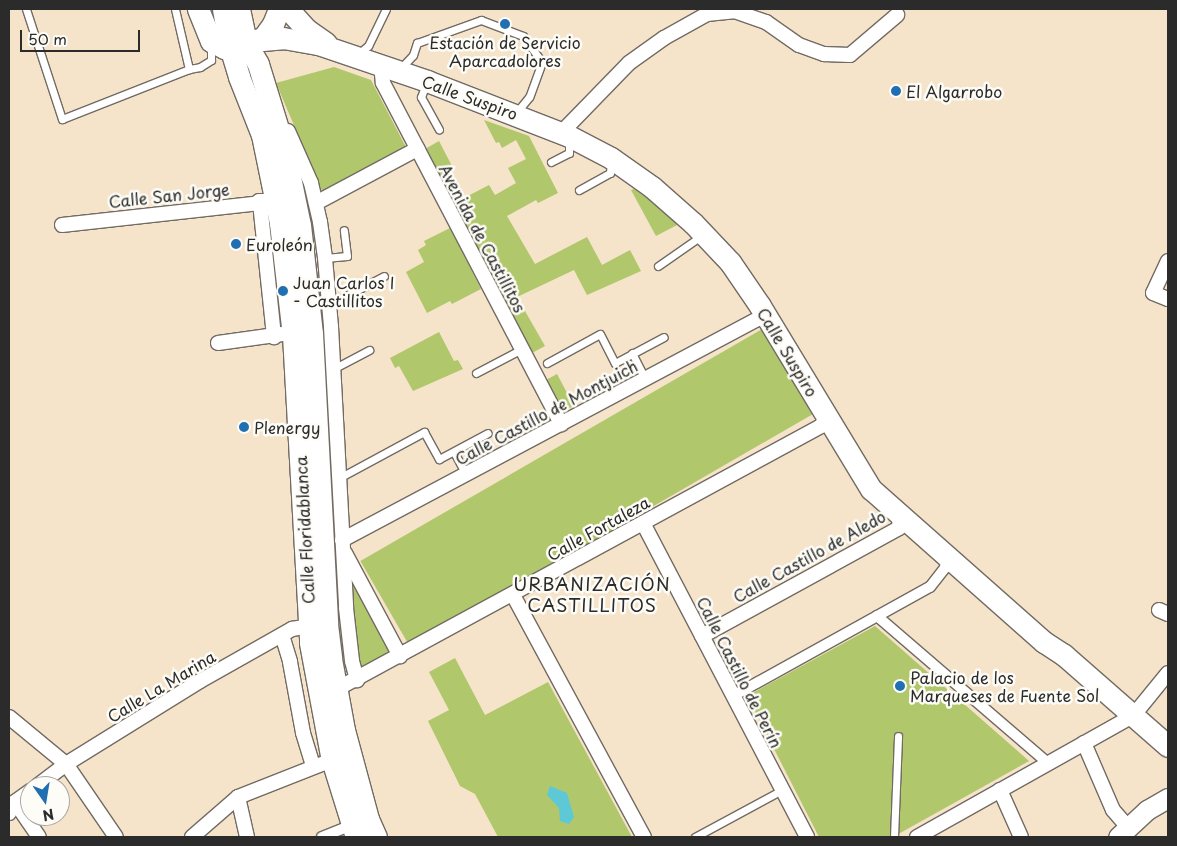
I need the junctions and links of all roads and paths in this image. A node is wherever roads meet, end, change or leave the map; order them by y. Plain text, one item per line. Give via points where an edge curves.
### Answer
1 (26, 9) edge
2 (175, 9) edge
3 (198, 9) edge
4 (205, 9) edge
5 (223, 9) edge
6 (239, 9) edge
7 (278, 9) edge
8 (288, 9) edge
9 (384, 9) edge
10 (897, 15) dead end
11 (229, 41) junction
12 (350, 54) junction
13 (390, 68) junction
14 (189, 69) junction
15 (427, 81) junction
16 (267, 93) junction
17 (516, 114) junction
18 (439, 129) dead end
19 (565, 134) junction
20 (417, 149) junction
21 (611, 158) junction
22 (551, 162) dead end
23 (579, 190) dead end
24 (268, 202) junction
25 (316, 202) junction
26 (62, 225) dead end
27 (344, 230) dead end
28 (704, 233) junction
29 (325, 258) junction
30 (1168, 261) edge
31 (658, 266) dead end
32 (384, 276) dead end
33 (1168, 299) edge
34 (329, 305) junction
35 (763, 311) junction
36 (283, 336) junction
37 (664, 336) dead end
38 (218, 343) dead end
39 (522, 349) junction
40 (369, 350) dead end
41 (632, 354) junction
42 (547, 363) dead end
43 (333, 369) junction
44 (476, 373) dead end
45 (645, 379) junction
46 (827, 418) junction
47 (561, 424) junction
48 (488, 434) dead end
49 (454, 452) junction
50 (466, 475) junction
51 (339, 478) junction
52 (900, 516) junction
53 (643, 523) junction
54 (342, 544) junction
55 (947, 556) junction
56 (513, 595) junction
57 (877, 616) junction
58 (309, 626) junction
59 (282, 635) junction
60 (702, 636) junction
61 (400, 656) junction
62 (1168, 673) edge
63 (357, 680) junction
64 (335, 690) junction
65 (733, 696) junction
66 (1133, 716) junction
67 (9, 717) edge
68 (898, 736) dead end
69 (1162, 741) edge
70 (1084, 742) junction
71 (1168, 755) edge
72 (323, 763) junction
73 (1048, 763) junction
74 (66, 764) junction
75 (50, 776) edge
76 (782, 790) junction
77 (1000, 790) junction
78 (238, 797) junction
79 (1168, 798) edge
80 (12, 807) edge
81 (353, 831) edge
82 (1123, 832) edge
83 (39, 837) edge
84 (116, 837) edge
85 (192, 837) edge
86 (247, 837) edge
87 (322, 837) edge
88 (376, 837) edge
89 (644, 837) edge
90 (695, 837) edge
91 (807, 837) edge
92 (894, 837) edge
93 (917, 837) edge
94 (1021, 837) edge

1 - 14 lane via 62,119
2 - 14 lane
3 - 11 main road
4 - 11 main road
5 - 11 main road
6 - 11 main road
7 - 11 main road via 263,38
8 - 12 main road via 316,37
9 - 12 lane via 368,46
10 - 19 street via 850,55 824,54 766,22 734,12 707,14 664,38 629,63
11 - 12 main road via 283,38
11 - 14 lane via 211,60
11 - 16 main road, Calle Floridablanca via 258,64
11 - 24 main road, Calle Floridablanca via 262,135
12 - 13 main road, Calle Suspiro
13 - 15 main road, Calle Suspiro
13 - 17 lane via 412,55 417,43 481,20 490,23 523,36 542,62 529,97
13 - 20 street, Avenida de Castillitos via 383,84
15 - 17 main road, Calle Suspiro
15 - 18 lane via 421,97
16 - 25 street, Calle Floridablanca via 311,183
16 - 64 main road, Calle Floridablanca via 292,185 308,292 327,624
17 - 19 main road, Calle Suspiro
19 - 21 main road, Calle Suspiro
19 - 22 lane via 569,153
20 - 25 street
20 - 39 street, Avenida de Castillitos
21 - 23 lane via 610,173
21 - 28 main road, Calle Suspiro via 661,194
24 - 26 street, Calle San Jorge
24 - 36 main road, Calle Floridablanca via 286,260
25 - 29 street, Calle Floridablanca
27 - 29 lane via 347,256
28 - 31 lane
28 - 35 main road, Calle Suspiro via 730,262
29 - 34 street, Calle Floridablanca
30 - 33 street via 1153,293
32 - 34 lane
34 - 43 street, Calle Floridablanca
35 - 45 street, Calle Castillo de Montjuich via 758,319
35 - 46 main road, Calle Suspiro
36 - 38 street
36 - 58 main road, Calle Floridablanca
37 - 41 lane
39 - 44 lane
39 - 47 street, Avenida de Castillitos
40 - 43 lane
41 - 42 lane via 615,363 600,334
41 - 45 lane
43 - 51 street, Calle Floridablanca
45 - 47 street, Calle Castillo de Montjuich
46 - 52 main road, Calle Suspiro via 871,489
46 - 53 street, Calle Fortaleza via 822,426
47 - 50 street, Calle Castillo de Montjuich
48 - 49 lane
49 - 50 lane
49 - 51 lane via 439,459 424,432
50 - 54 street, Calle Castillo de Montjuich
51 - 54 street, Calle Floridablanca
52 - 55 main road, Calle Suspiro
52 - 60 street, Calle Castillo de Aledo via 899,528
53 - 56 street, Calle Fortaleza
53 - 60 street, Calle Castillo de Perín
54 - 61 street
54 - 63 street, Calle Floridablanca via 348,636
55 - 57 street via 945,568 930,587
55 - 66 main road, Calle Suspiro
56 - 61 street, Calle Fortaleza
56 - 89 street
57 - 65 street
57 - 73 street
58 - 59 street, Calle La Marina via 292,629
58 - 72 main road, Calle Floridablanca
59 - 72 street via 303,733
59 - 74 street, Calle La Marina via 200,681
60 - 65 street, Calle Castillo de Perín
61 - 63 street, Calle Fortaleza
62 - 66 street
63 - 64 street, Calle Fortaleza
64 - 88 main road, Calle Floridablanca
65 - 76 street, Calle Castillo de Perín
66 - 69 main road, Calle Suspiro
66 - 70 street
67 - 74 street
68 - 92 lane
69 - 71 main road
70 - 73 street
70 - 82 street
72 - 78 street
72 - 81 main road, Calle Floridablanca
73 - 77 street
74 - 75 street, Calle La Marina
74 - 84 street
76 - 90 lane
76 - 91 street, Calle Castillo de Perín
77 - 93 street
77 - 94 street
78 - 85 street
78 - 86 street
79 - 82 main road via 1147,810
80 - 83 street
81 - 87 street

